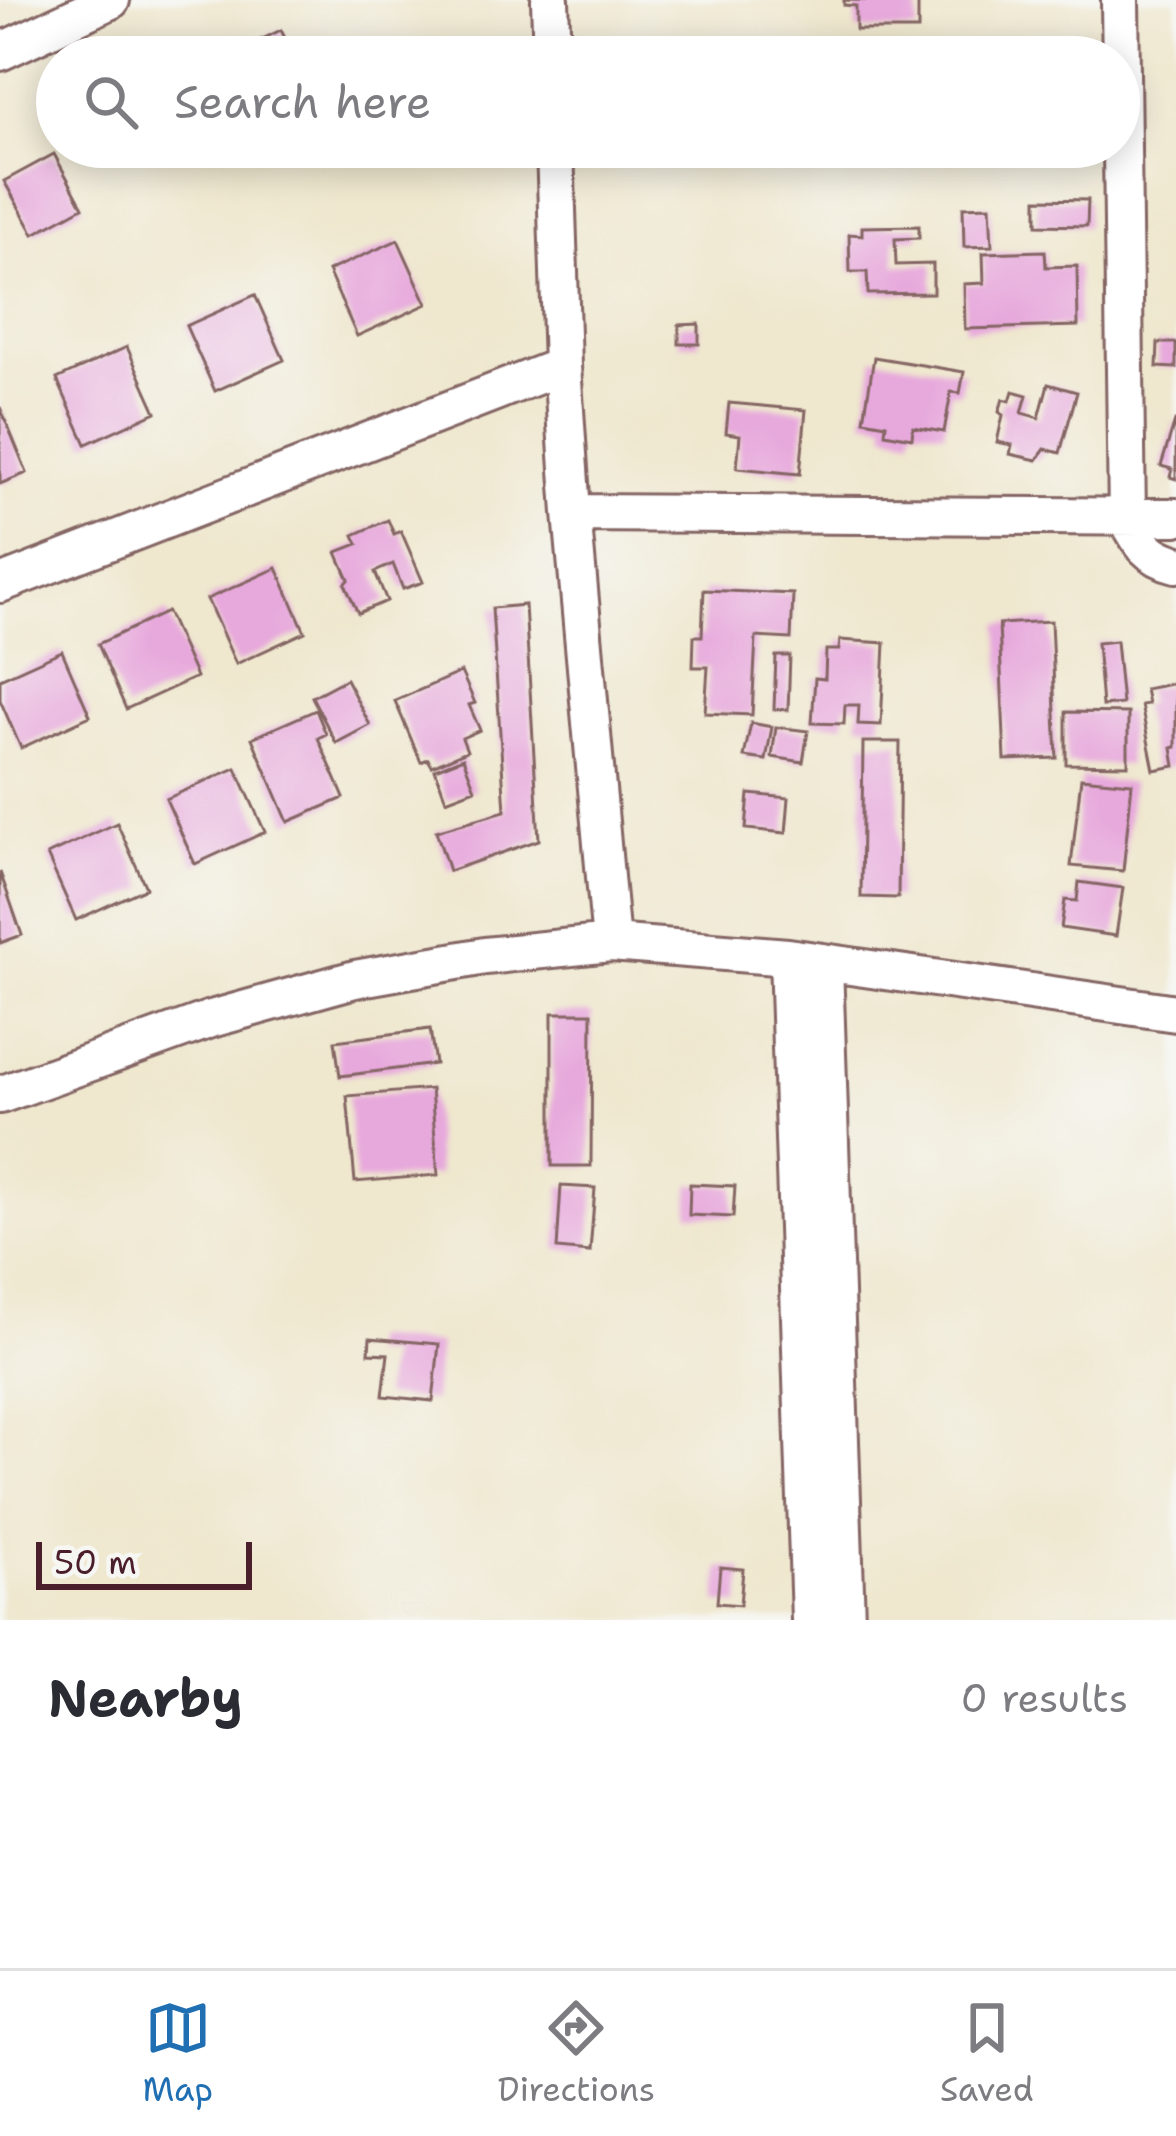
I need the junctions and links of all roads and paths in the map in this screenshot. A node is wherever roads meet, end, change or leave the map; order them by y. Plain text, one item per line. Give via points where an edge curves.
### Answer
1 (111, 0) edge
2 (550, 0) edge
3 (1120, 0) edge
4 (551, 36) edge
5 (1120, 36) edge
6 (0, 52) edge
7 (556, 168) edge
8 (1122, 168) edge
9 (562, 366) junction
10 (572, 513) junction
11 (1176, 517) edge
12 (1127, 518) junction
13 (1176, 564) edge
14 (0, 584) edge
15 (611, 943) junction
16 (806, 960) junction
17 (1176, 1013) edge
18 (0, 1095) edge
19 (810, 1620) edge
20 (846, 1620) edge

1 - 6 street
2 - 4 street
3 - 5 street
7 - 9 street
8 - 12 street
9 - 10 street
9 - 14 street
10 - 12 street
10 - 15 street
11 - 12 street
12 - 13 street via 1143,548
15 - 16 street
15 - 18 street via 355,979 211,1019
16 - 17 street
16 - 19 street
16 - 20 street

